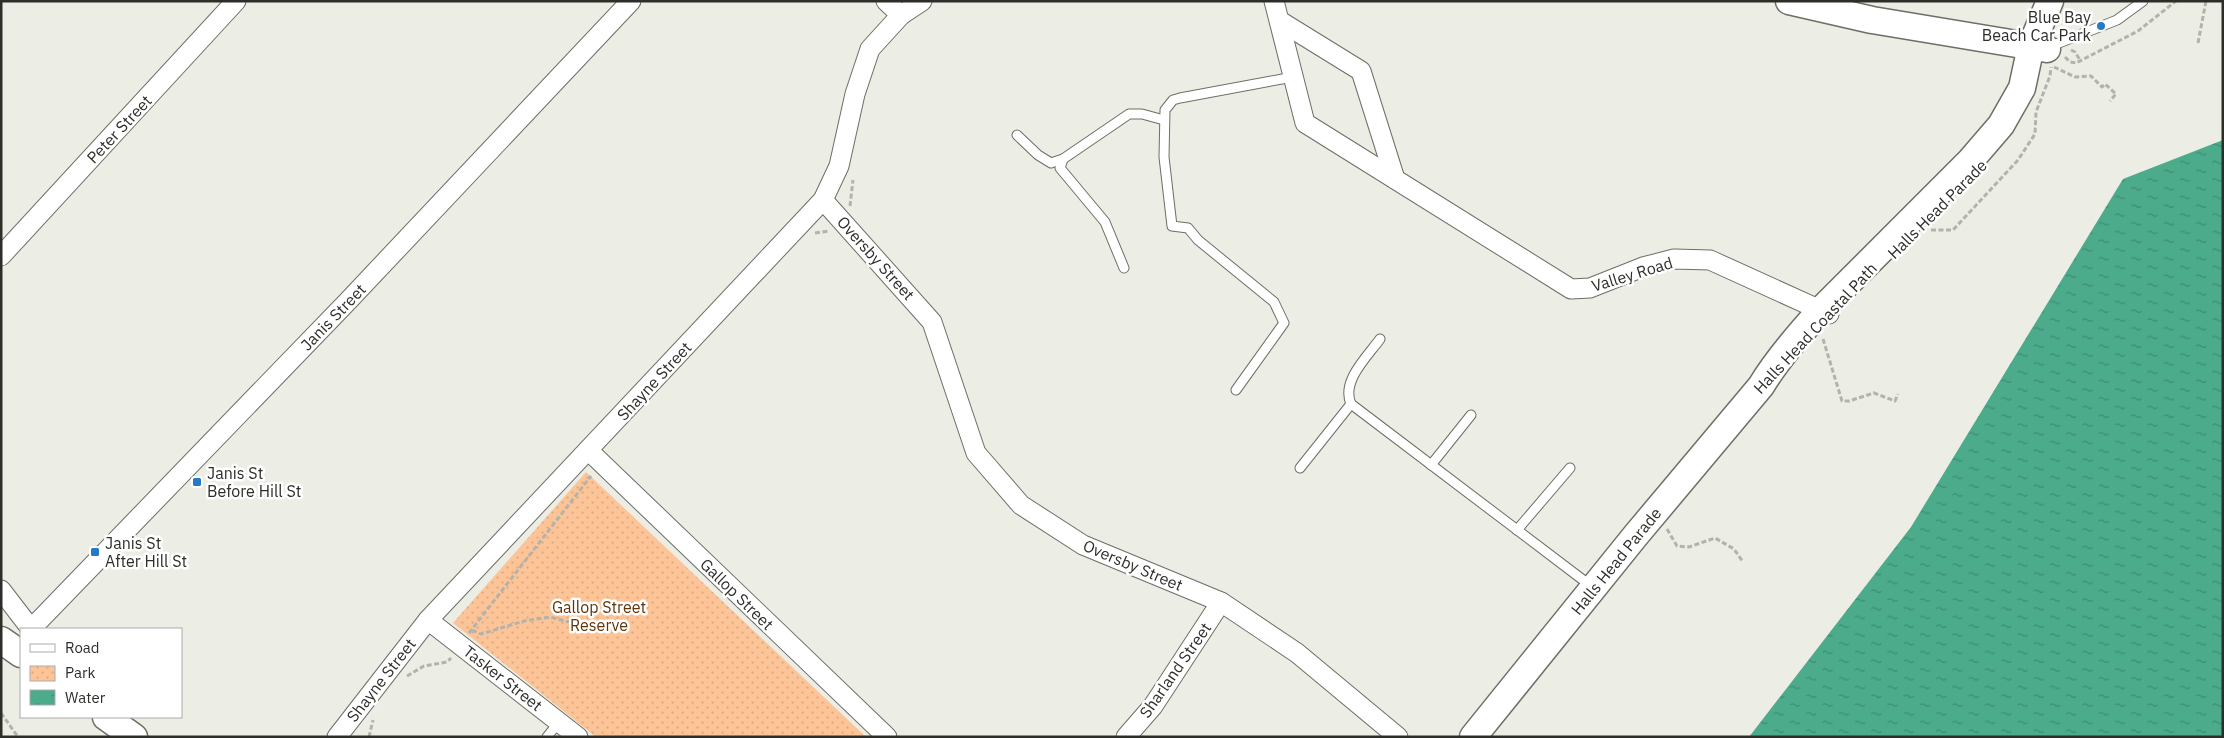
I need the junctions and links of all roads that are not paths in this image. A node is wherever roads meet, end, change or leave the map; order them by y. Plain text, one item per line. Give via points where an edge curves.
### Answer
1 (236, 1) edge
2 (631, 1) edge
3 (886, 1) edge
4 (922, 1) edge
5 (1274, 1) edge
6 (1789, 1) edge
7 (2050, 1) edge
8 (2062, 1) edge
9 (2143, 1) edge
10 (901, 16) junction
11 (1280, 21) junction
12 (2051, 48) junction
13 (1293, 77) junction
14 (1164, 120) junction
15 (1017, 135) dead end
16 (1063, 158) junction
17 (1395, 179) junction
18 (823, 200) junction
19 (1, 256) edge
20 (1124, 268) dead end
21 (1824, 320) junction
22 (1380, 339) dead end
23 (1236, 390) dead end
24 (1351, 404) junction
25 (1471, 414) dead end
26 (588, 450) junction
27 (1431, 465) junction
28 (1300, 468) dead end
29 (1570, 468) dead end
30 (1517, 530) junction
31 (1593, 588) junction
32 (1, 590) edge
33 (1221, 602) junction
34 (428, 620) junction
35 (30, 628) edge
36 (32, 628) edge
37 (107, 718) edge
38 (559, 722) junction
39 (134, 737) edge
40 (337, 737) edge
41 (547, 737) edge
42 (578, 737) edge
43 (886, 737) edge
44 (1126, 737) edge
45 (1398, 737) edge
46 (1473, 737) edge

1 - 19 street, Peter Street
2 - 36 street, Janis Street via 350,300
3 - 10 street
4 - 10 street, Shayne Street
5 - 11 street, Valley Road
6 - 12 street via 1872,20
7 - 12 street, Halls Head Parade
8 - 12 street, Halls Head Parade
9 - 12 lane via 2117,20
10 - 18 street, Shayne Street via 870,49 854,94 839,166
11 - 13 street, Valley Road
11 - 17 street via 1361,71
12 - 21 street, Halls Head Parade via 2022,88 2001,125
13 - 14 lane via 1173,100 1165,110
13 - 17 street, Valley Road via 1305,123
14 - 16 lane via 1129,114
14 - 23 lane via 1164,157 1172,226 1188,228 1198,240 1274,302 1284,323
15 - 16 lane via 1051,163
16 - 20 lane via 1060,168 1105,222
17 - 21 street, Valley Road via 1571,289 1590,288 1643,267 1674,259 1710,260
18 - 26 street, Shayne Street
18 - 33 street, Oversby Street via 932,322 976,453 1021,505 1083,546
21 - 31 street, Halls Head Parade via 1776,362 1761,386
22 - 24 lane via 1350,380 1347,396
24 - 27 lane
24 - 28 lane
25 - 27 lane
26 - 34 street, Shayne Street
26 - 43 street, Gallop Street
27 - 30 lane
29 - 30 lane
30 - 31 lane
31 - 46 street, Halls Head Parade
32 - 35 street
33 - 44 street, Sharland Street via 1153,706
33 - 45 street, Oversby Street via 1297,653
34 - 38 street, Tasker Street
34 - 40 street, Shayne Street
37 - 39 street
38 - 41 lane
38 - 42 street, Tasker Street

